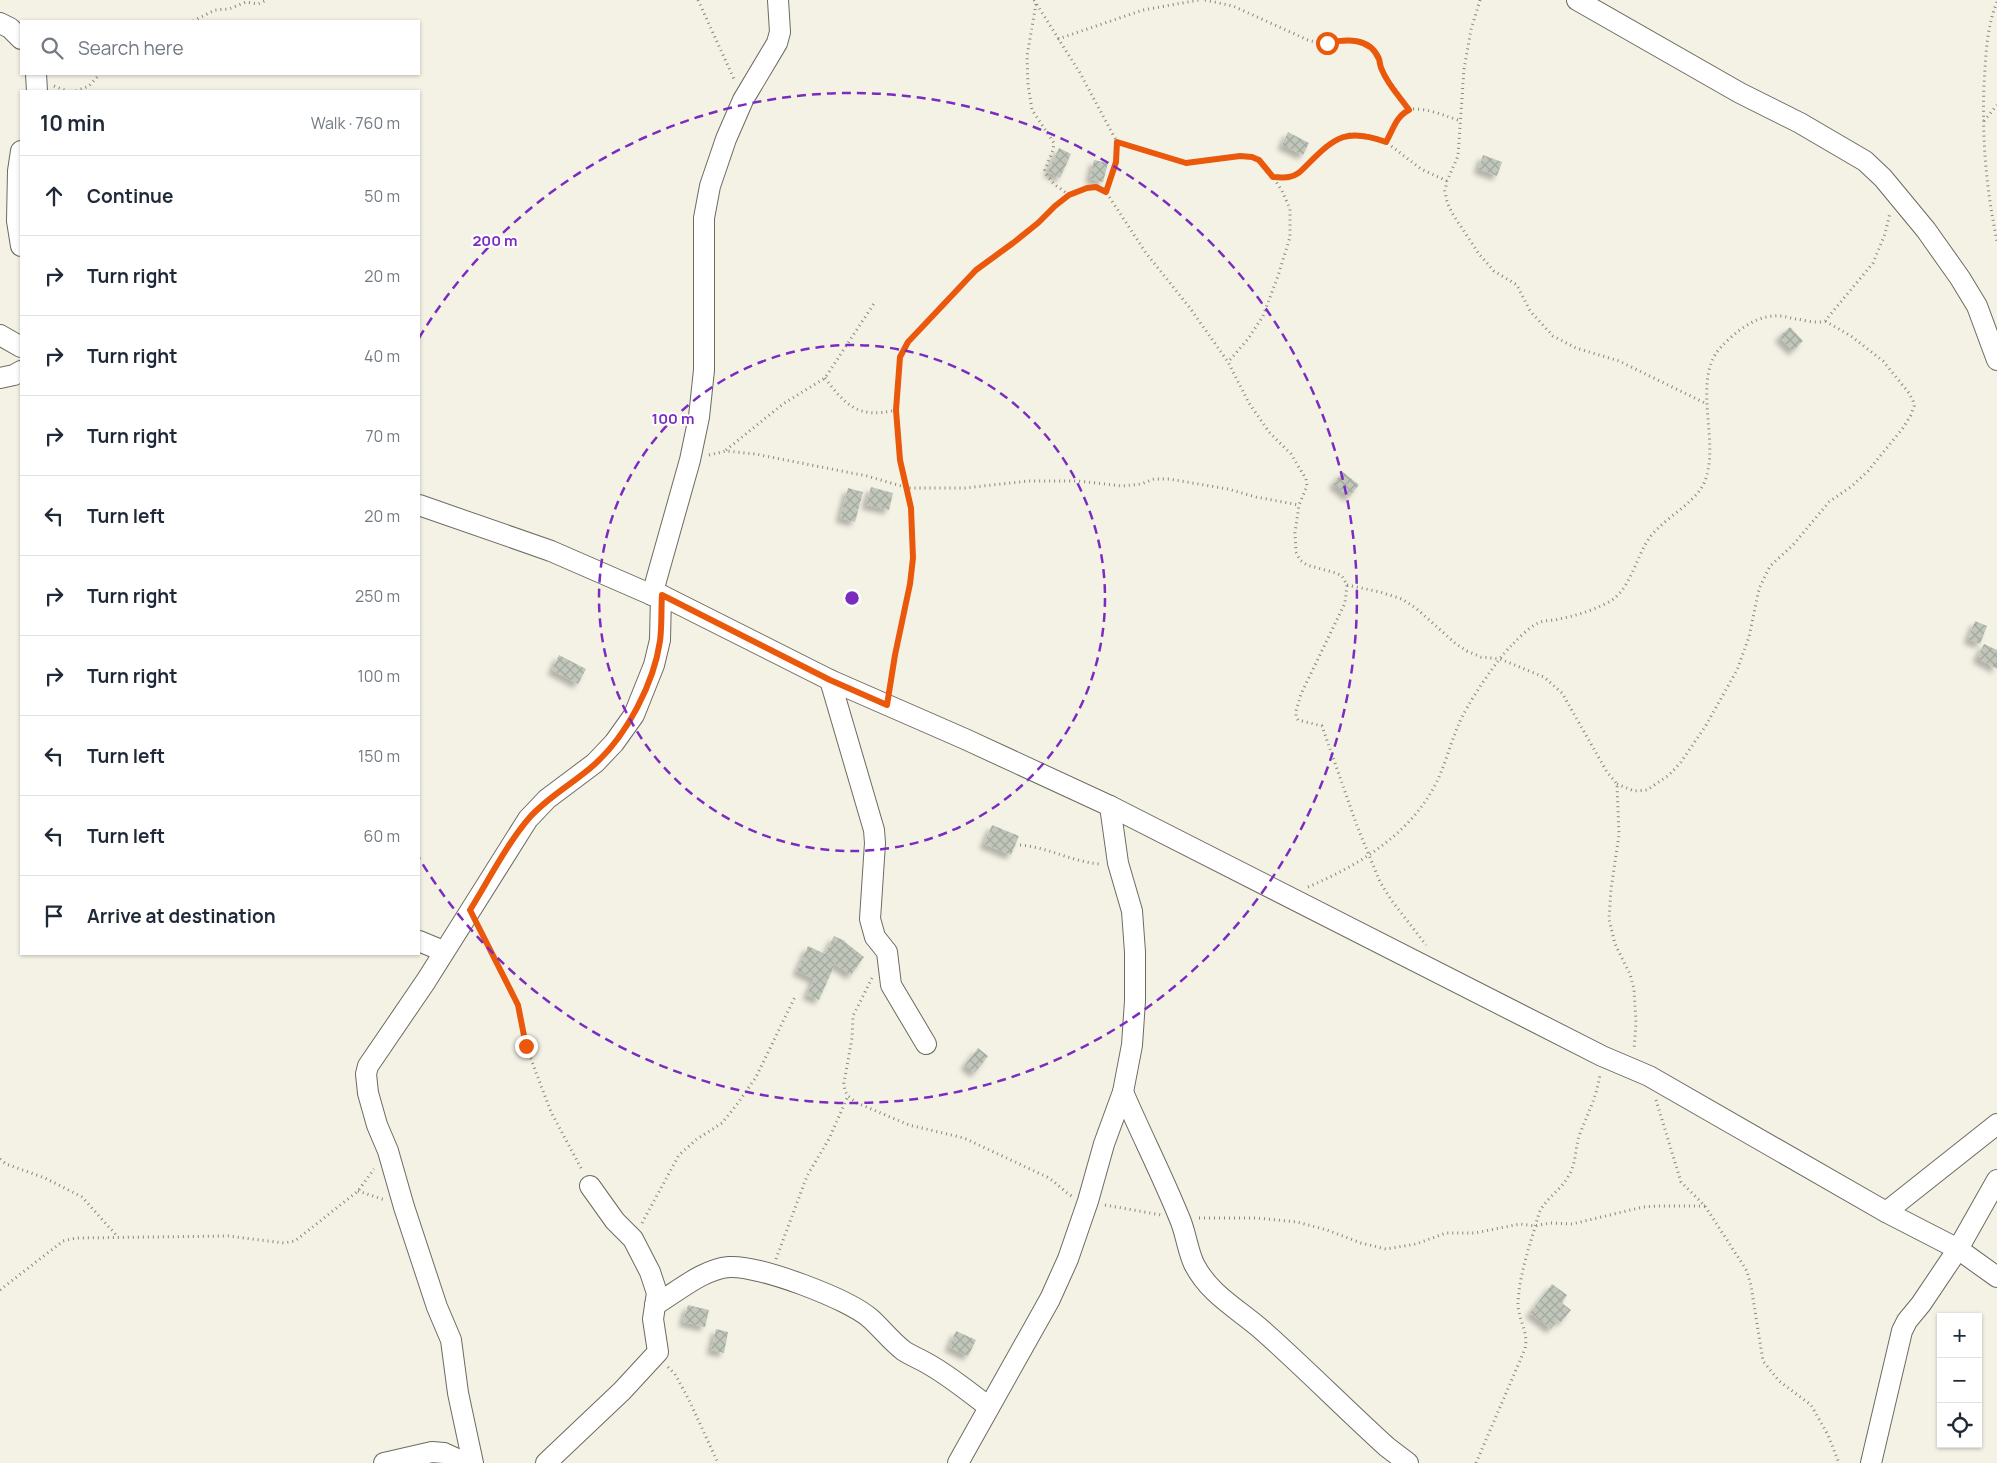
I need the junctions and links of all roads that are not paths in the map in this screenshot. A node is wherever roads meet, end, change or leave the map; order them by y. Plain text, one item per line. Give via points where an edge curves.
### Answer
1 (778, 0) edge
2 (1577, 0) edge
3 (0, 23) edge
4 (20, 37) edge
5 (36, 75) edge
6 (37, 90) edge
7 (20, 158) edge
8 (20, 240) edge
9 (0, 335) edge
10 (20, 346) edge
11 (1997, 360) edge
12 (20, 372) edge
13 (0, 378) edge
14 (420, 505) edge
15 (657, 595) junction
16 (830, 680) junction
17 (1110, 806) junction
18 (420, 940) edge
19 (443, 951) junction
20 (926, 1044) dead end
21 (1123, 1092) junction
22 (1997, 1124) edge
23 (1997, 1180) edge
24 (590, 1186) road end
25 (1886, 1212) junction
26 (1958, 1249) junction
27 (1997, 1277) edge
28 (655, 1305) junction
29 (989, 1407) junction
30 (384, 1463) edge
31 (466, 1463) edge
32 (473, 1463) edge
33 (546, 1463) edge
34 (958, 1463) edge
35 (1408, 1463) edge
36 (1871, 1463) edge

1 - 15 street via 780,32 777,43 743,100 710,186 704,218 704,370 699,417
2 - 11 street via 1865,161 1926,230 1960,278 1977,306
3 - 4 street
5 - 6 street
7 - 8 street via 17,221
9 - 10 street
12 - 13 street
14 - 15 street via 552,551
15 - 16 street
15 - 19 street via 660,640 654,666 634,715 596,764 547,799 528,819
16 - 17 street
16 - 20 street via 874,830 876,843 870,919 875,937 887,952 891,985
17 - 21 street via 1118,863 1132,911 1135,952 1132,1045
17 - 25 street via 1602,1056 1640,1072
18 - 19 street
19 - 32 street via 368,1066 366,1074 377,1125 451,1340
21 - 29 street via 1068,1259 1050,1299
21 - 35 street via 1163,1177 1194,1264 1219,1296 1261,1329 1387,1448
22 - 25 street
23 - 26 street
24 - 28 street via 633,1239 650,1272 657,1293
25 - 26 street
26 - 27 street
26 - 36 street via 1902,1330
28 - 29 street via 713,1271 752,1269 772,1274 826,1295 870,1318 908,1354 931,1365
28 - 33 street via 653,1318 657,1354
29 - 34 street
30 - 31 street via 432,1452 444,1453

